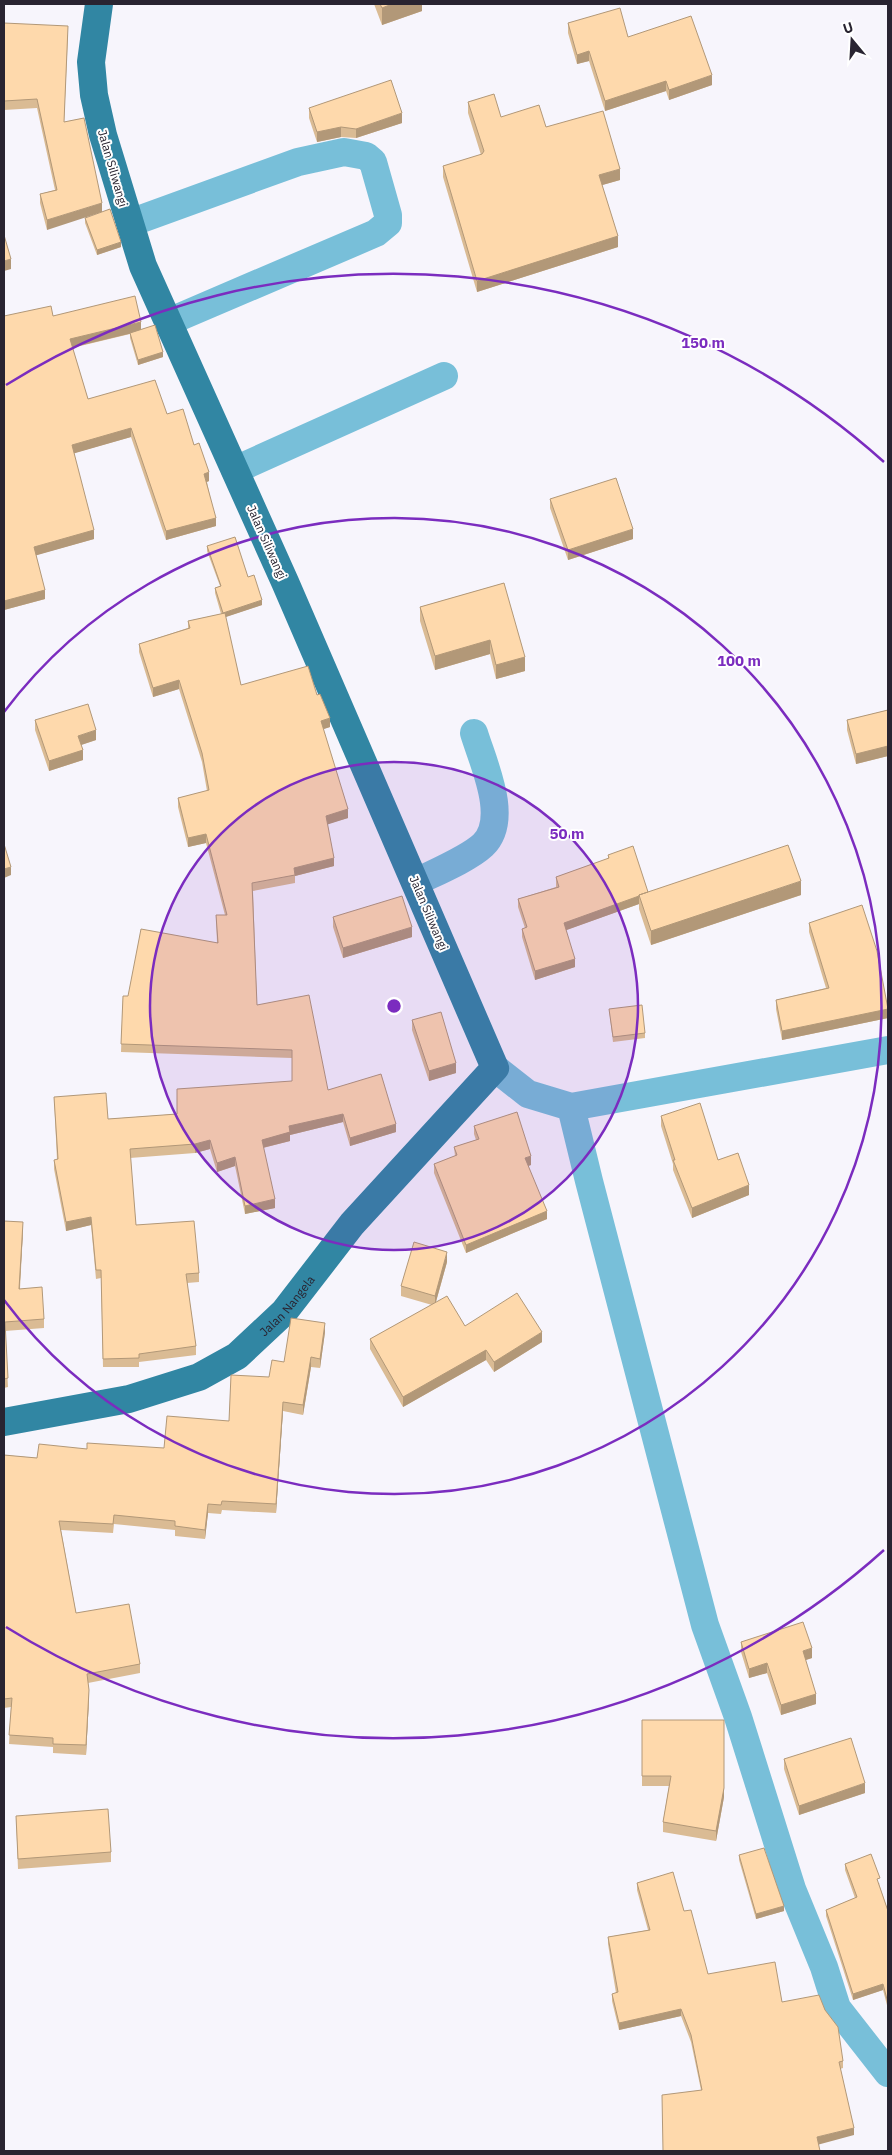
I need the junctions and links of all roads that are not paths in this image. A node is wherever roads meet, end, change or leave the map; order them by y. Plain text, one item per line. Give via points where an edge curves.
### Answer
1 (99, 4) edge
2 (130, 223) junction
3 (168, 322) junction
4 (444, 376) dead end
5 (235, 470) junction
6 (474, 733) dead end
7 (416, 882) junction
8 (888, 1050) edge
9 (495, 1068) junction
10 (572, 1107) junction
11 (4, 1422) edge
12 (888, 2073) edge

1 - 2 main road, Jalan Siliwangi via 91,62 94,95
2 - 3 main road, Jalan Siliwangi via 143,266
2 - 3 street via 298,162 344,152 366,156 373,162 388,215 388,223 376,233
3 - 5 main road, Jalan Siliwangi
4 - 5 street
5 - 7 main road, Jalan Siliwangi
6 - 7 street via 493,795 495,825 483,845
7 - 9 main road, Jalan Siliwangi
8 - 10 street
9 - 10 street via 528,1094
9 - 11 main road, Jalan Nangela via 352,1224 284,1312 236,1356 199,1377 129,1398
10 - 12 street via 705,1625 738,1717 771,1828 837,2008

